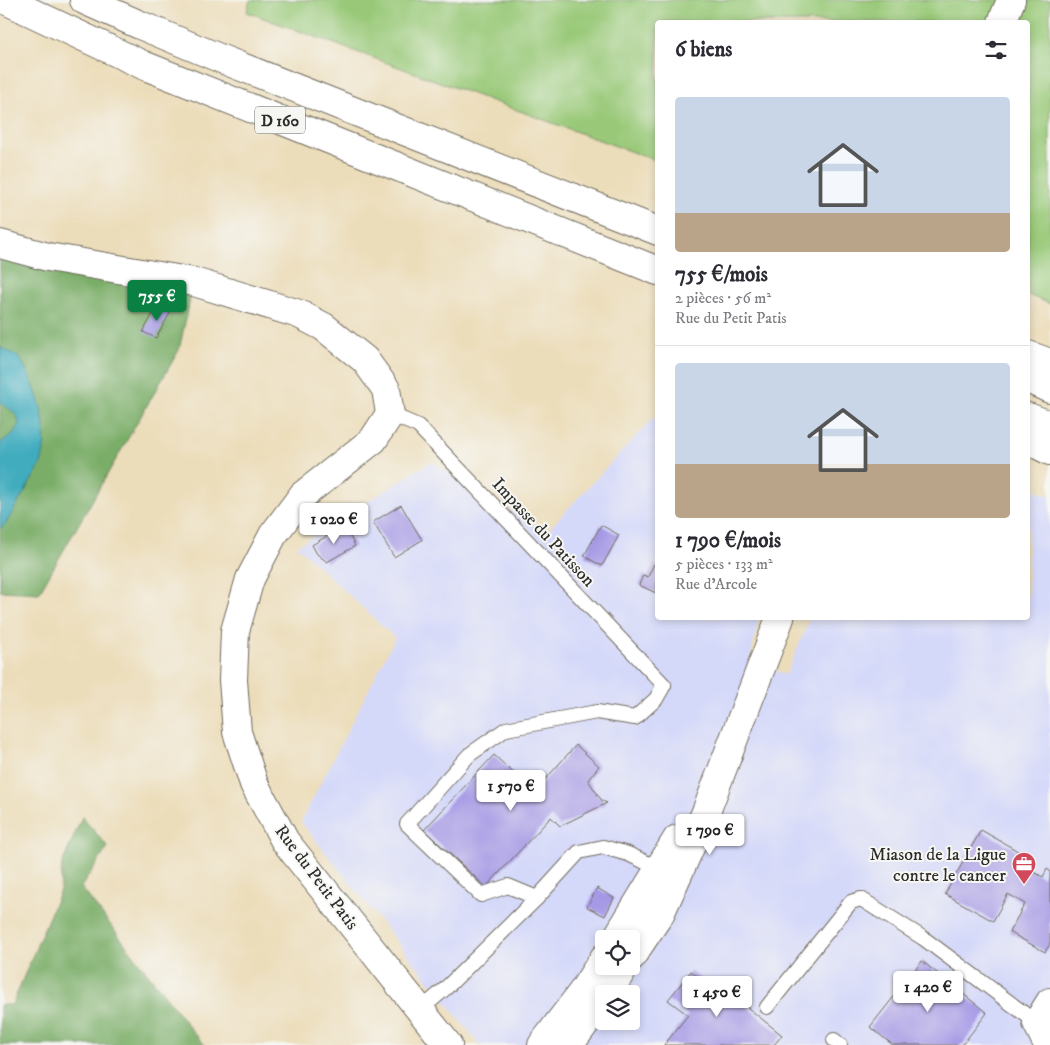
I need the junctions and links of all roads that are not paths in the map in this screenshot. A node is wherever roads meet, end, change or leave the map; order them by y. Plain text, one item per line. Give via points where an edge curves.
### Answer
1 (5, 0) edge
2 (84, 0) edge
3 (1011, 0) edge
4 (1003, 20) edge
5 (655, 230) edge
6 (0, 244) edge
7 (655, 269) edge
8 (1030, 356) edge
9 (1050, 363) edge
10 (1030, 380) edge
11 (1050, 389) edge
12 (390, 414) junction
13 (1030, 418) edge
14 (1050, 425) edge
15 (1030, 441) edge
16 (1050, 451) edge
17 (779, 620) edge
18 (739, 729) junction
19 (660, 869) junction
20 (537, 898) junction
21 (622, 930) edge
22 (640, 944) edge
23 (616, 975) edge
24 (607, 985) edge
25 (595, 997) edge
26 (595, 997) edge
27 (595, 999) edge
28 (767, 1007) dead end
29 (420, 1010) junction
30 (1045, 1023) edge
31 (448, 1045) edge
32 (542, 1045) edge
33 (554, 1045) edge
34 (569, 1045) edge

1 - 7 main road, D 160 via 143,65
2 - 5 main road, D 160 via 224,60
3 - 4 main road
6 - 12 main road via 48,257 194,282 299,314 324,326 365,360 386,389
8 - 9 main road
10 - 11 main road
12 - 20 lane, Impasse du Patisson via 418,426 664,686 656,699 635,718 597,712 506,729 469,755 407,824 481,896 508,886
12 - 29 main road, Rue du Petit Patis via 373,440 303,495 273,535 250,579 235,631 232,680 237,732 254,784 285,841
13 - 14 main road
15 - 16 main road
17 - 18 main road
18 - 19 main road
18 - 22 main road via 660,914
19 - 20 lane via 603,847 579,852
19 - 21 main road
20 - 29 lane
23 - 24 main road
25 - 32 main road
26 - 33 main road
27 - 34 main road
28 - 30 lane via 851,902 861,899
29 - 31 main road, Rue du Petit Patis

